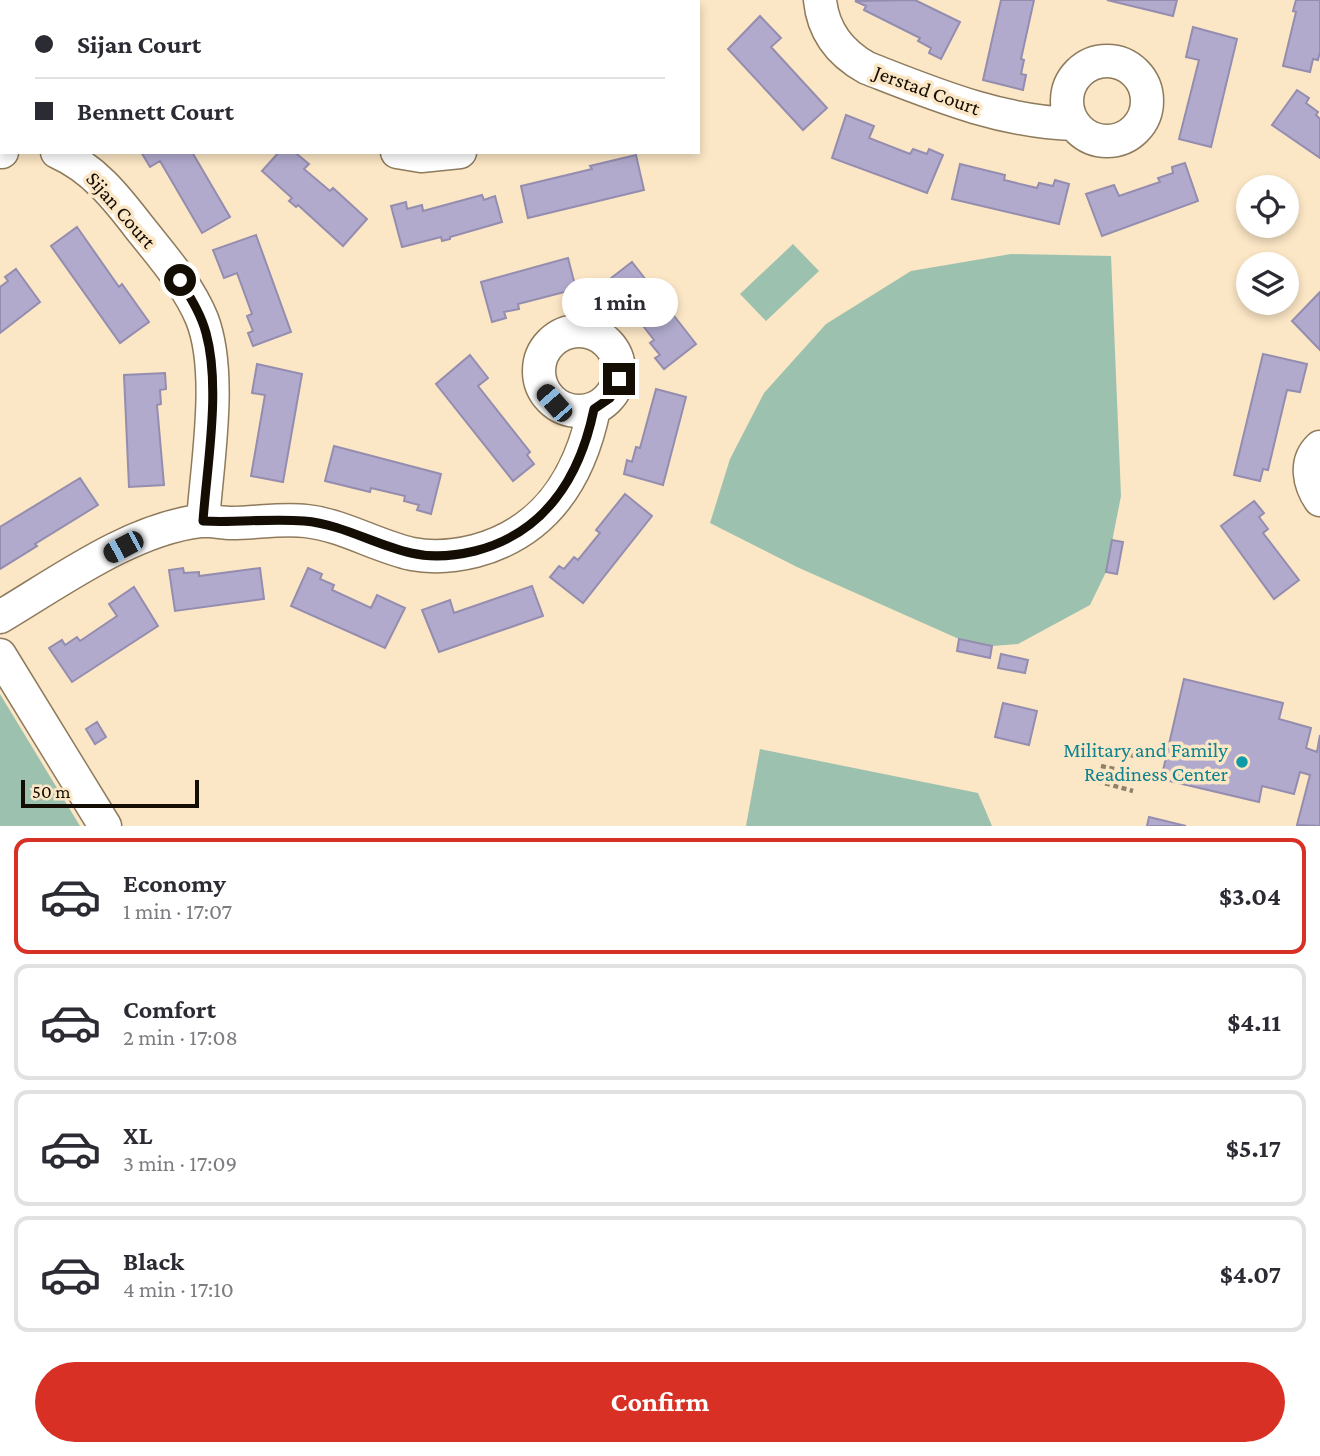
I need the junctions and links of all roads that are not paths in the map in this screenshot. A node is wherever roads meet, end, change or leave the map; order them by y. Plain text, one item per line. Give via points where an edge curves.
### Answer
1 (820, 0) edge
2 (1074, 124) dead end
3 (61, 154) edge
4 (409, 154) edge
5 (440, 154) edge
6 (594, 409) dead end
7 (1320, 447) edge
8 (1320, 500) edge
9 (203, 521) junction
10 (0, 617) edge
11 (0, 655) edge
12 (105, 826) edge

1 - 2 street, Jerstad Court via 825,24 838,47 867,68 976,109 1021,120
3 - 9 street, Sijan Court via 101,181 124,207 180,280 202,320 212,379
4 - 5 street
6 - 9 street via 583,454 555,502 533,523 488,547 452,555 422,555 305,521
7 - 8 street via 1311,461 1310,482
9 - 10 street via 149,534
11 - 12 street

